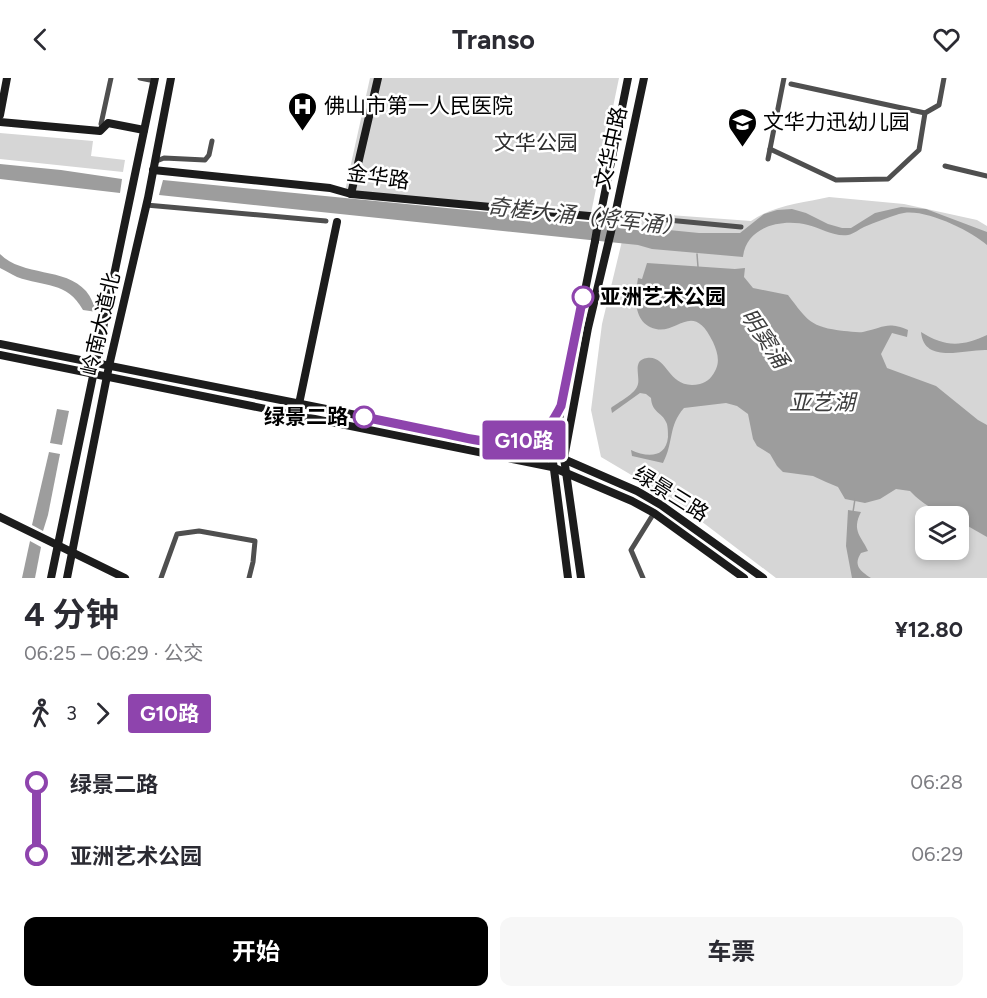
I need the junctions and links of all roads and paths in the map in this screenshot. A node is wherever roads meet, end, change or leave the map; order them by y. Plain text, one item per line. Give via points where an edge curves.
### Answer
1 (7, 78) edge
2 (111, 78) edge
3 (140, 78) edge
4 (171, 78) edge
5 (378, 78) edge
6 (628, 78) edge
7 (644, 78) edge
8 (784, 78) edge
9 (945, 78) edge
10 (155, 80) edge
11 (791, 84) dead end
12 (925, 113) junction
13 (0, 115) edge
14 (0, 122) edge
15 (103, 127) junction
16 (144, 130) junction
17 (212, 141) dead end
18 (770, 149) junction
19 (768, 159) dead end
20 (153, 166) junction
21 (945, 166) dead end
22 (987, 177) edge
23 (351, 194) junction
24 (146, 206) junction
25 (599, 220) junction
26 (614, 220) junction
27 (326, 221) dead end
28 (337, 222) dead end
29 (741, 227) dead end
30 (111, 288) junction
31 (123, 305) junction
32 (0, 344) edge
33 (0, 355) edge
34 (95, 364) junction
35 (109, 366) junction
36 (93, 374) junction
37 (107, 377) junction
38 (299, 404) junction
39 (561, 406) junction
40 (488, 442) junction
41 (552, 454) junction
42 (564, 458) junction
43 (552, 467) junction
44 (565, 472) junction
45 (654, 513) junction
46 (0, 517) edge
47 (58, 544) junction
48 (72, 551) junction
49 (51, 578) edge
50 (67, 578) edge
51 (126, 578) edge
52 (161, 578) edge
53 (249, 578) edge
54 (568, 578) edge
55 (581, 578) edge
56 (643, 578) edge
57 (744, 578) edge
58 (763, 578) edge

1 - 13 main road
2 - 15 street
3 - 10 street
4 - 20 main road, 岭南大道北
5 - 23 main road
6 - 25 main road, 文华中路
7 - 26 main road, 文华中路
8 - 18 street
9 - 12 street via 939,105
10 - 16 main road, 岭南大道北
11 - 12 street
12 - 18 street via 919,150 888,179 836,180
14 - 15 main road via 100,131
15 - 16 main road via 108,123
16 - 30 main road, 岭南大道北
17 - 20 street via 205,160 164,158
18 - 19 street
20 - 23 main road, 金华路 via 330,188
20 - 24 main road, 岭南大道北
21 - 22 street
23 - 25 main road, 金华路
24 - 27 street
24 - 31 main road, 岭南大道北
25 - 39 main road, 文华中路, bridge
26 - 29 street
26 - 42 main road, 文华中路 via 588,328
28 - 38 main road
30 - 31 main road via 115,301
30 - 34 main road, 岭南大道北
31 - 35 main road, 岭南大道北
32 - 34 main road
33 - 36 main road
34 - 35 main road
34 - 36 main road, 岭南大道北
35 - 37 main road, 岭南大道北
35 - 38 main road
36 - 37 main road
36 - 47 main road, 岭南大道北
37 - 43 main road
37 - 48 main road, 岭南大道北
38 - 40 main road
39 - 40 main road via 542,432 527,439
39 - 41 main road, 文华中路
40 - 41 main road
41 - 42 main road, 绿景三路
41 - 43 main road, 文华中路
42 - 44 main road, 文华中路
42 - 58 main road, 绿景三路 via 661,505
43 - 44 main road, 绿景三路
43 - 54 main road, 文华中路
44 - 45 main road, 绿景三路
44 - 55 main road, 文华中路
45 - 56 street via 631,550
45 - 57 main road, 绿景三路
46 - 47 main road
47 - 48 main road
47 - 49 main road, 岭南大道北
48 - 50 main road, 岭南大道北
48 - 51 main road
52 - 53 street via 177,534 199,531 255,541

